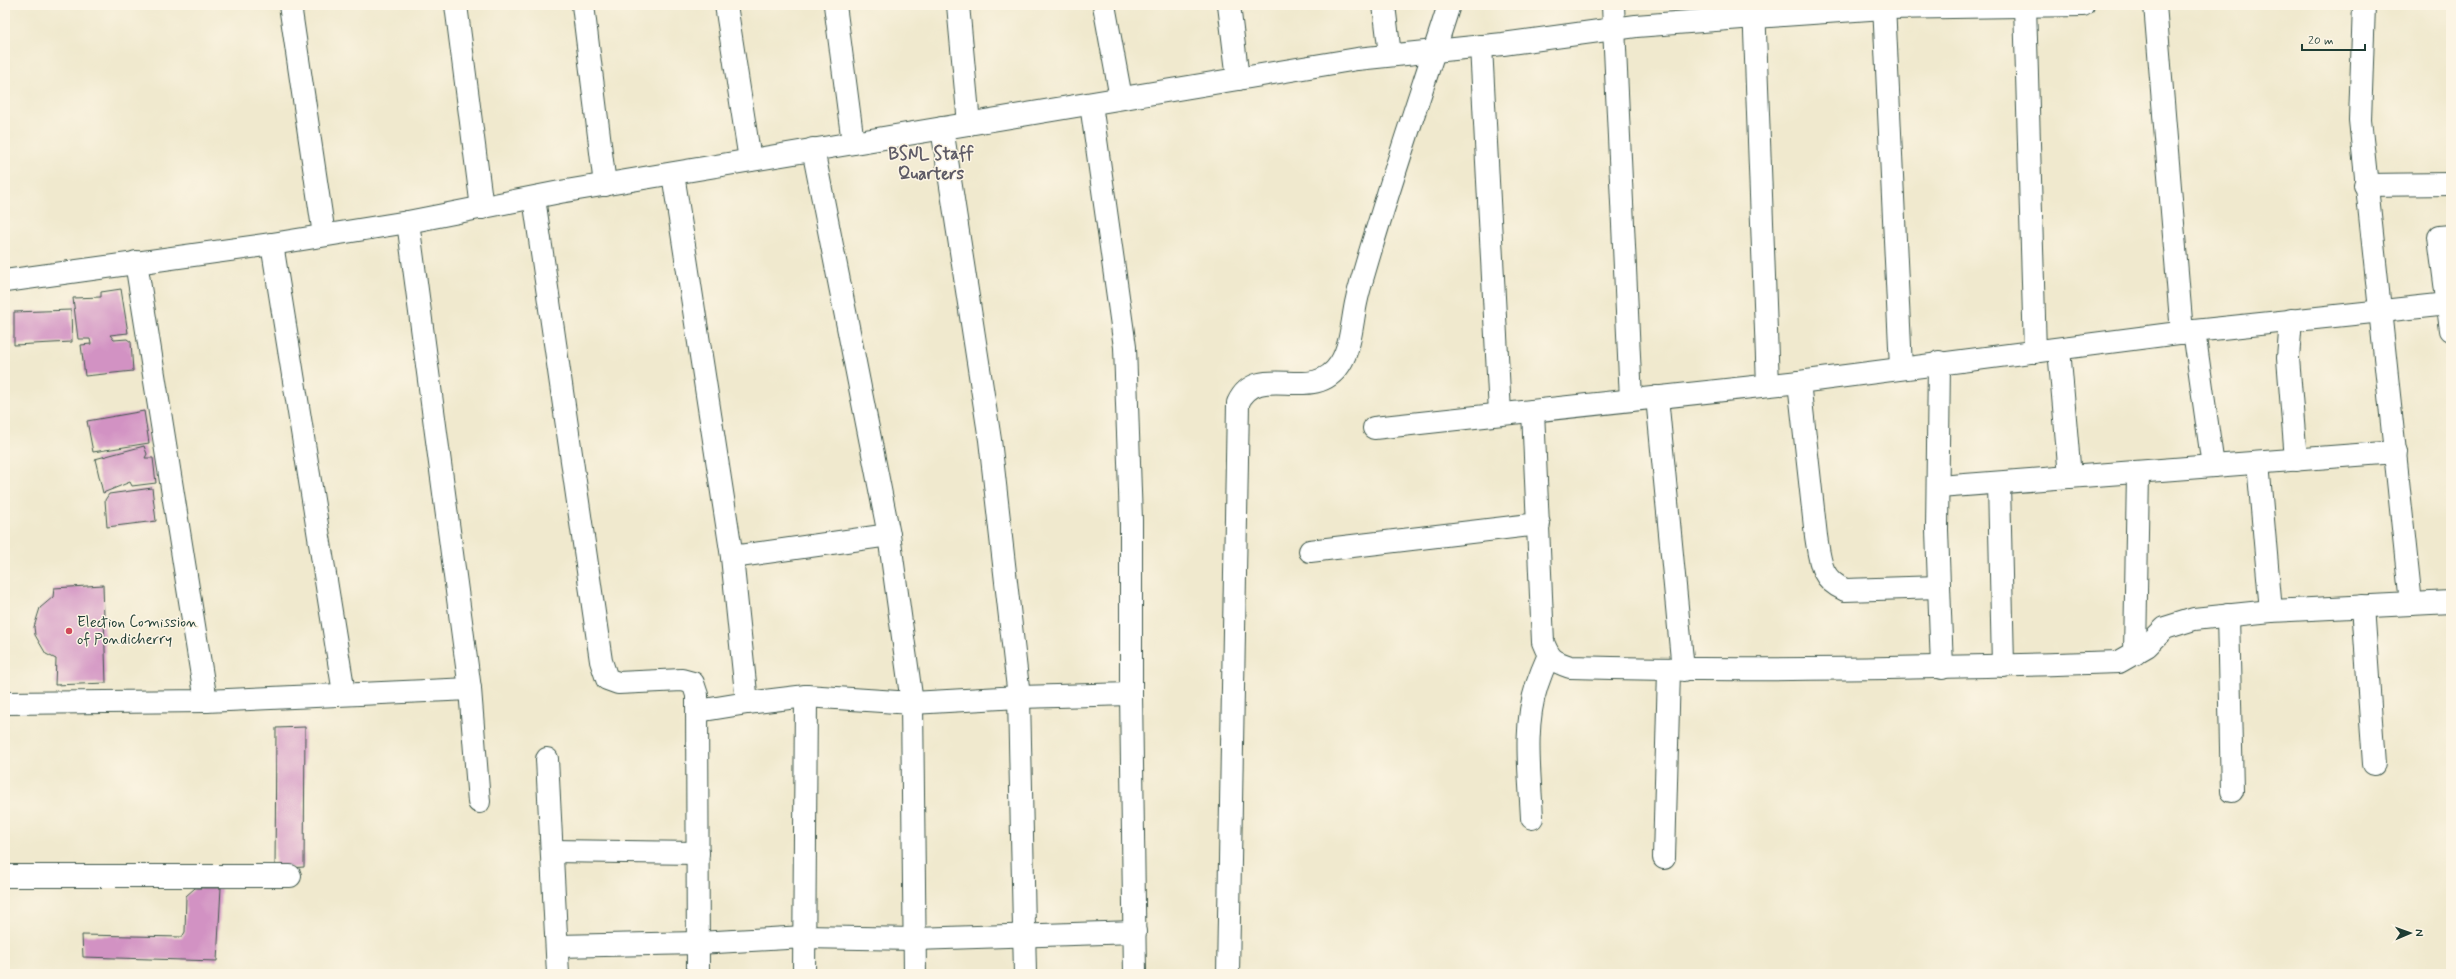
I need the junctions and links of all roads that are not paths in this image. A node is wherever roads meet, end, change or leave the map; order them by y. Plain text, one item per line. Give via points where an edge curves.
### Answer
1 (290, 5) edge
2 (456, 5) edge
3 (583, 5) edge
4 (726, 5) edge
5 (834, 5) edge
6 (958, 5) edge
7 (1104, 5) edge
8 (1229, 5) edge
9 (1384, 5) edge
10 (1449, 5) edge
11 (1613, 5) edge
12 (2083, 5) edge
13 (2155, 5) edge
14 (2364, 5) edge
15 (1884, 6) edge
16 (2025, 6) edge
17 (1754, 11) edge
18 (1614, 29) junction
19 (1481, 46) junction
20 (1434, 50) junction
21 (1390, 55) junction
22 (1238, 79) junction
23 (1121, 98) junction
24 (1091, 104) junction
25 (969, 124) junction
26 (942, 128) junction
27 (853, 143) junction
28 (813, 149) junction
29 (750, 160) junction
30 (673, 174) junction
31 (2451, 184) edge
32 (605, 185) junction
33 (2365, 185) junction
34 (534, 198) junction
35 (482, 208) junction
36 (408, 222) junction
37 (324, 235) junction
38 (2451, 236) edge
39 (272, 244) junction
40 (136, 262) junction
41 (5, 281) edge
42 (2448, 304) junction
43 (2381, 310) junction
44 (2291, 320) junction
45 (2451, 330) edge
46 (2188, 332) junction
47 (2059, 349) junction
48 (2035, 352) junction
49 (1938, 362) junction
50 (1901, 368) junction
51 (1799, 382) junction
52 (1768, 385) junction
53 (1657, 397) junction
54 (1631, 400) junction
55 (1533, 410) junction
56 (1500, 413) junction
57 (1374, 428) dead end
58 (2396, 452) junction
59 (2296, 460) junction
60 (2258, 463) junction
61 (2213, 466) junction
62 (2138, 472) junction
63 (2070, 477) junction
64 (1999, 483) junction
65 (1939, 487) junction
66 (1539, 524) junction
67 (889, 535) junction
68 (1310, 551) dead end
69 (732, 557) junction
70 (1939, 587) junction
71 (2451, 602) edge
72 (2411, 604) junction
73 (2363, 606) junction
74 (2271, 611) junction
75 (2228, 615) junction
76 (2135, 654) junction
77 (1548, 657) junction
78 (2004, 666) junction
79 (1942, 668) junction
80 (1676, 670) junction
81 (470, 689) junction
82 (344, 693) junction
83 (1131, 694) junction
84 (806, 696) junction
85 (1020, 697) junction
86 (206, 701) junction
87 (5, 703) edge
88 (747, 703) junction
89 (912, 703) junction
90 (698, 711) junction
91 (546, 759) dead end
92 (2374, 764) dead end
93 (2232, 791) dead end
94 (479, 802) dead end
95 (1532, 818) dead end
96 (552, 851) junction
97 (698, 853) junction
98 (1664, 858) dead end
99 (5, 876) edge
100 (290, 876) dead end
101 (1135, 932) junction
102 (1025, 936) junction
103 (804, 937) junction
104 (915, 939) junction
105 (698, 943) junction
106 (557, 946) junction
107 (558, 974) edge
108 (698, 974) edge
109 (804, 974) edge
110 (914, 974) edge
111 (1025, 974) edge
112 (1135, 974) edge
113 (1228, 974) edge

1 - 37 street
2 - 35 street
3 - 32 street
4 - 29 street
5 - 27 street
6 - 25 street
7 - 23 street
8 - 22 street
9 - 21 street
10 - 20 street
11 - 18 street
12 - 16 street
13 - 46 street
14 - 33 street via 2360,120
15 - 16 street
15 - 17 street
15 - 50 street
16 - 48 street
17 - 18 street
17 - 52 street
18 - 19 street
18 - 54 street
19 - 20 street
19 - 56 street
20 - 21 street
20 - 113 street via 1370,252 1348,342 1340,363 1328,378 1306,383 1262,383 1250,386 1244,391 1238,403
21 - 22 street
22 - 23 street
23 - 24 street
24 - 25 street
24 - 83 street via 1125,347 1131,520
25 - 26 street
26 - 27 street
26 - 85 street via 990,440
27 - 28 street
28 - 29 street
28 - 67 street
29 - 30 street
30 - 32 street
30 - 69 street
31 - 33 street
32 - 34 street
33 - 43 street
34 - 35 street
34 - 90 street via 601,661 607,678 618,683 682,680 693,683
35 - 36 street
36 - 37 street
36 - 81 street
37 - 39 street
38 - 42 street via 2439,236
39 - 40 street
39 - 82 street
40 - 41 street
40 - 86 street
42 - 43 street
42 - 45 street
43 - 44 street
43 - 58 street
44 - 46 street
44 - 59 street via 2288,358
46 - 47 street
46 - 61 street
47 - 48 street
47 - 63 street
48 - 49 street
49 - 50 street
49 - 65 street
50 - 51 street
51 - 52 street
51 - 70 street via 1820,561 1833,585 1845,590
52 - 53 street
53 - 54 street
53 - 80 street
54 - 55 street
55 - 56 street
55 - 66 street
56 - 57 street
58 - 59 street
58 - 72 street
59 - 60 street
60 - 61 street
60 - 74 street
61 - 62 street
62 - 63 street
62 - 76 street
63 - 64 street
64 - 65 street
64 - 78 street
65 - 70 street
66 - 68 street
66 - 77 street via 1543,642
67 - 69 street
67 - 89 street
69 - 88 street
70 - 79 street
71 - 72 street
72 - 73 street
73 - 74 street
73 - 92 street
74 - 75 street
75 - 76 street via 2194,619 2165,628
75 - 93 street
76 - 78 street via 2119,662
77 - 80 street via 1570,667
77 - 95 street via 1536,686 1531,713 1529,744
78 - 79 street
79 - 80 street
80 - 98 street
81 - 82 street
81 - 94 street
82 - 86 street
83 - 85 street
83 - 101 street
84 - 88 street
84 - 89 street
84 - 103 street
85 - 89 street
85 - 102 street
86 - 87 street
88 - 90 street
89 - 104 street
90 - 97 street
91 - 96 street
96 - 97 street
96 - 106 street
97 - 105 street
99 - 100 street
101 - 102 street
101 - 112 street
102 - 104 street
102 - 111 street
103 - 104 street
103 - 105 street
103 - 109 street
104 - 110 street
105 - 106 street
105 - 108 street
106 - 107 street

